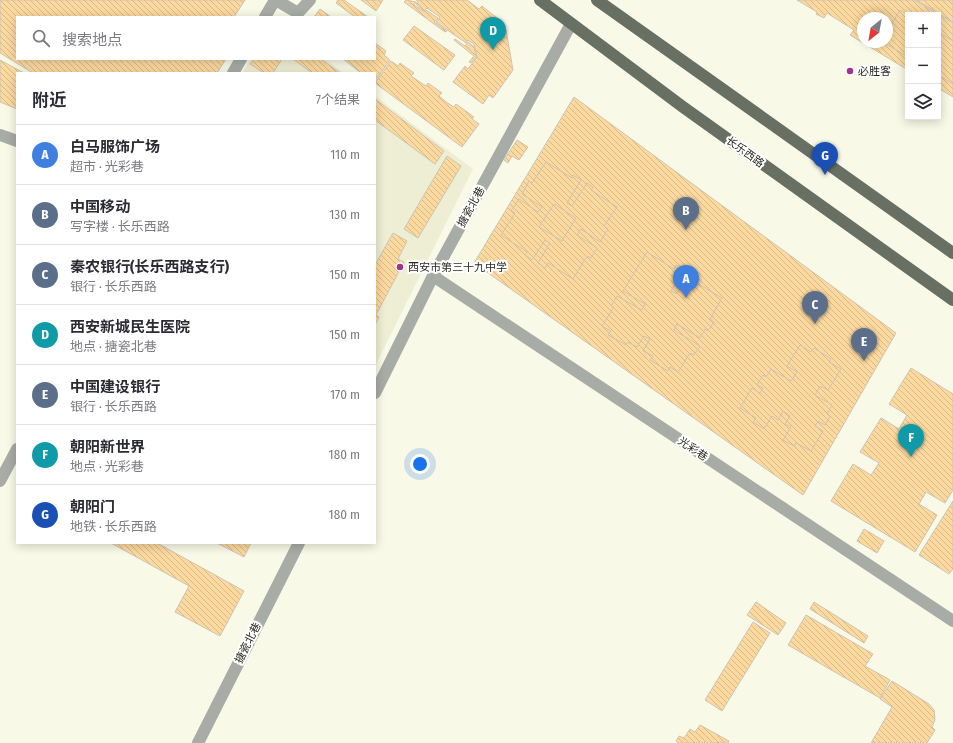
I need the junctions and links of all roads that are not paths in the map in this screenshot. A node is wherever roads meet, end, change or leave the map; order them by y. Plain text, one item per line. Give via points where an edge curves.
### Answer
1 (275, 0) edge
2 (310, 0) edge
3 (540, 0) edge
4 (598, 0) edge
5 (266, 16) edge
6 (570, 24) junction
7 (240, 60) edge
8 (234, 72) edge
9 (0, 134) edge
10 (16, 141) edge
11 (953, 253) edge
12 (434, 276) junction
13 (953, 300) edge
14 (376, 391) edge
15 (16, 451) edge
16 (0, 481) edge
17 (298, 544) edge
18 (953, 622) edge
19 (198, 743) edge

1 - 2 street via 298,13
1 - 5 street
3 - 6 main road, 长乐西路
4 - 11 main road
6 - 12 street, 搪瓷北巷
6 - 13 main road, 长乐西路
7 - 8 street
9 - 10 street
12 - 14 street, 搪瓷北巷
12 - 18 street, 光彩巷
15 - 16 street
17 - 19 street, 搪瓷北巷

